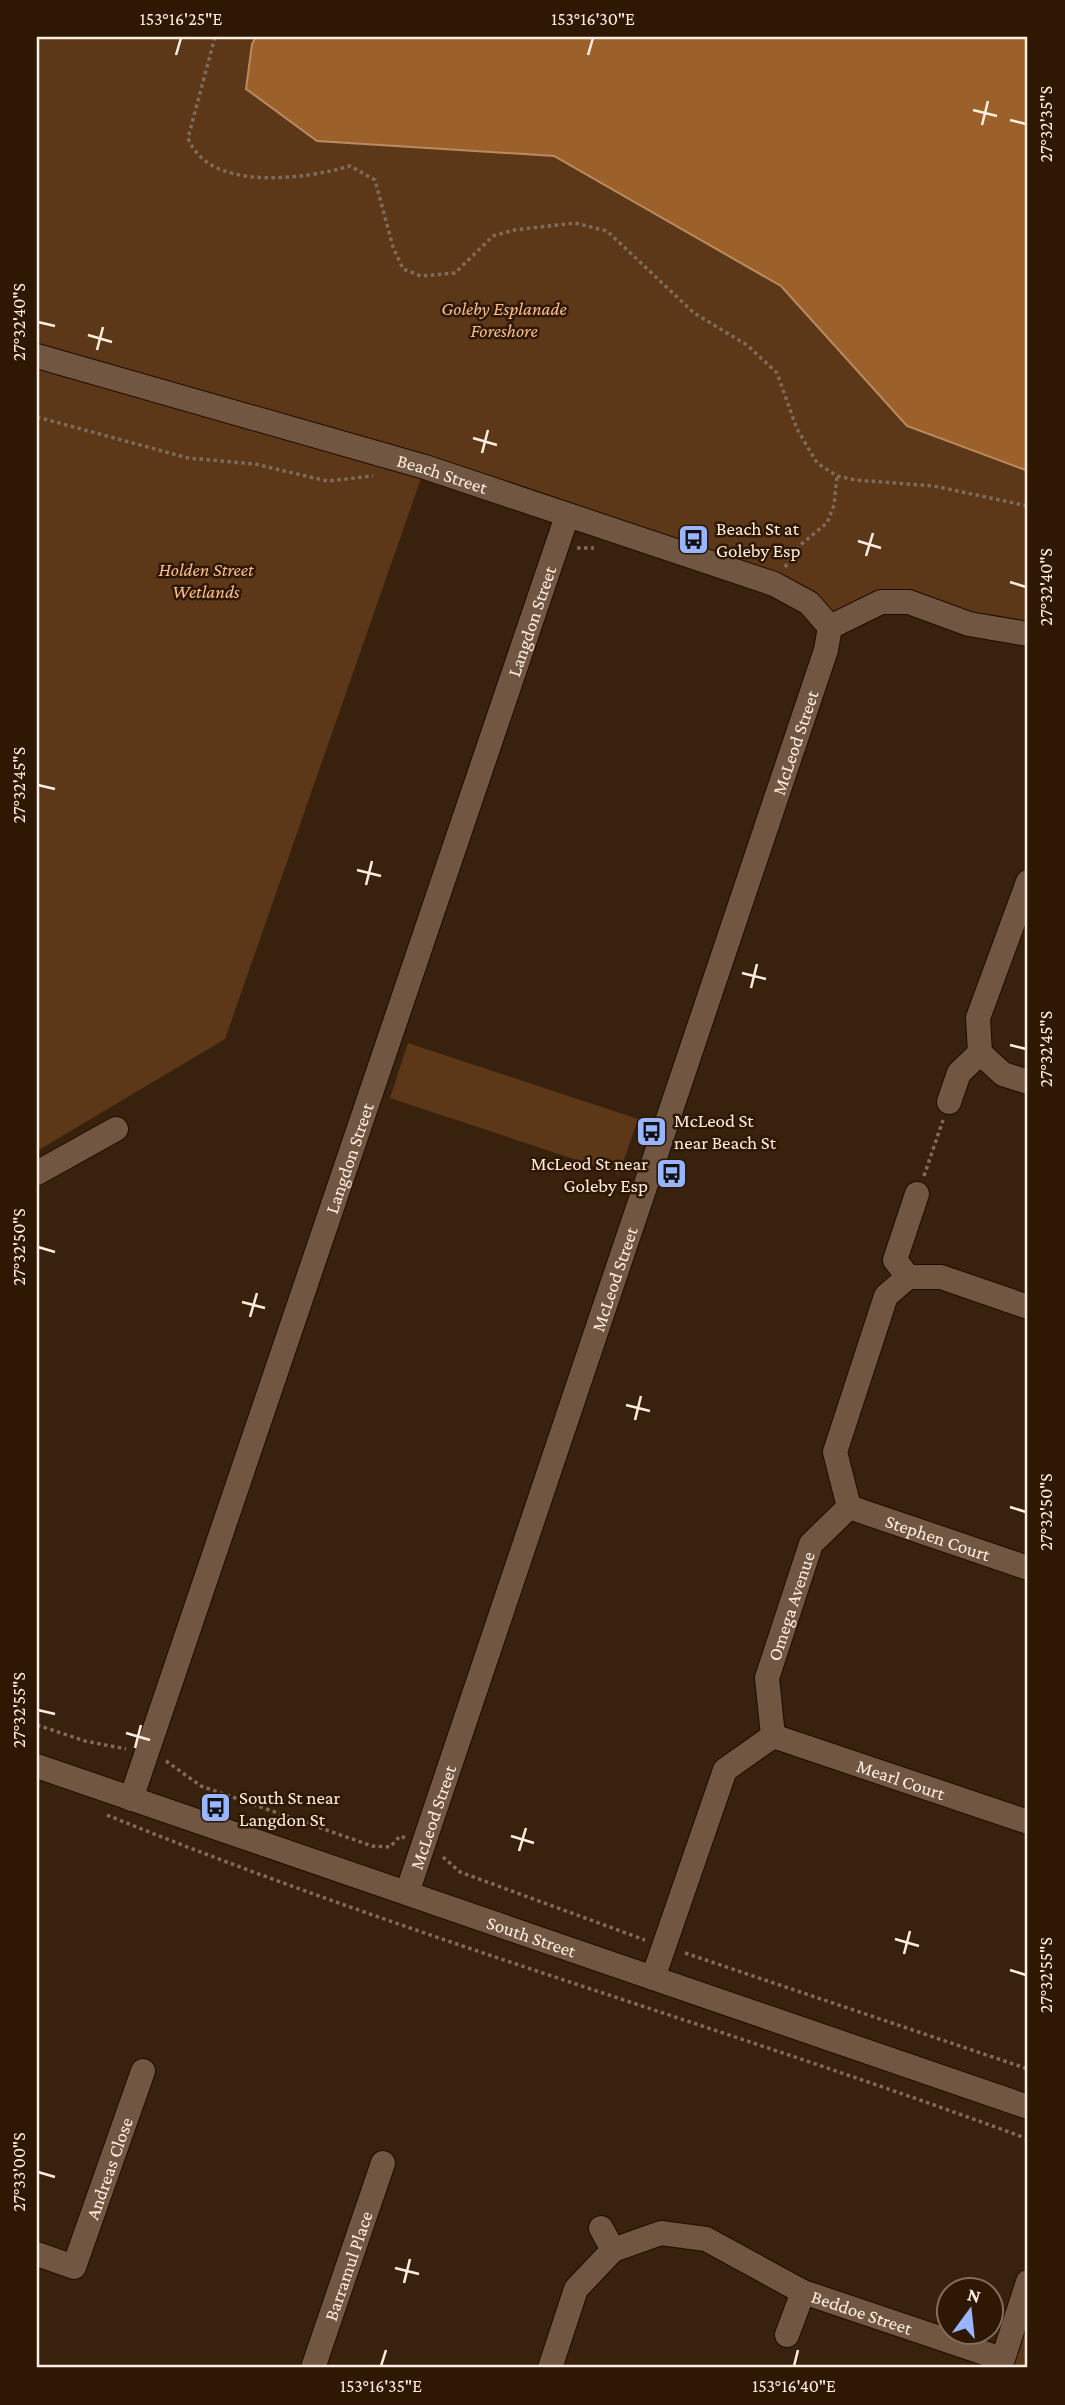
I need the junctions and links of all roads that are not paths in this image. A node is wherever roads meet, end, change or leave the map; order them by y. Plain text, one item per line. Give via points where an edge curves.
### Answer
1 (37, 356) edge
2 (567, 516) junction
3 (830, 627) junction
4 (1028, 634) edge
5 (1028, 882) edge
6 (980, 1053) junction
7 (1028, 1082) edge
8 (949, 1102) road end
9 (116, 1129) dead end
10 (37, 1173) edge
11 (917, 1194) road end
12 (908, 1277) junction
13 (1028, 1307) edge
14 (849, 1507) junction
15 (1028, 1567) edge
16 (773, 1735) junction
17 (37, 1766) edge
18 (131, 1799) junction
19 (1028, 1822) edge
20 (407, 1893) junction
21 (653, 1978) junction
22 (143, 2071) dead end
23 (1028, 2107) edge
24 (383, 2163) dead end
25 (37, 2254) edge
26 (1028, 2282) edge
27 (803, 2292) junction
28 (787, 2335) dead end
29 (1001, 2364) edge
30 (313, 2368) edge
31 (550, 2368) edge

1 - 2 street, Beach Street via 425,467
2 - 3 street, Beach Street via 774,584 809,603
2 - 18 street, Langdon Street
3 - 4 street via 881,602 909,602 969,624
3 - 20 street, McLeod Street
5 - 6 street via 978,1018
6 - 7 street via 1003,1074
6 - 8 street via 959,1073
9 - 10 street
11 - 12 street via 895,1260
12 - 13 street via 941,1277
12 - 14 street via 886,1296 835,1452
14 - 15 street, Stephen Court
14 - 16 street, Omega Avenue via 811,1544 767,1678
16 - 19 street, Mearl Court
16 - 21 street via 725,1770
17 - 18 street, South Street
18 - 20 street, South Street
20 - 21 street, South Street
21 - 23 street, South Street
22 - 25 street, Andreas Close via 74,2267
24 - 30 street, Barramul Place
26 - 29 street
27 - 28 street, Beddoe Street
27 - 29 street, Beddoe Street
27 - 31 street, Beddoe Street via 706,2239 661,2233 607,2239 576,2289

